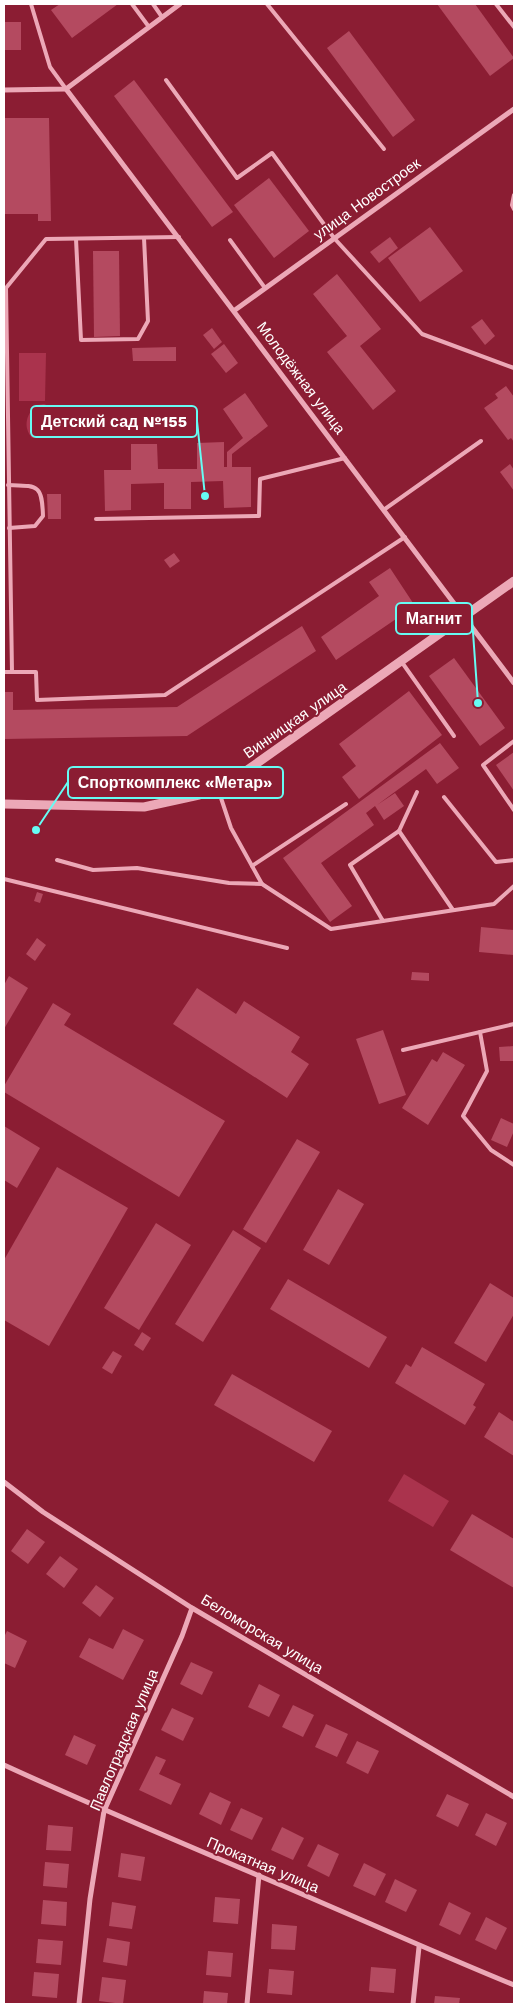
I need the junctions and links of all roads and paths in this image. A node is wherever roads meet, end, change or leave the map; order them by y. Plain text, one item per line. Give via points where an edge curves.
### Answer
1 (31, 4) edge
2 (132, 4) edge
3 (153, 4) edge
4 (180, 4) edge
5 (267, 4) edge
6 (496, 4) edge
7 (162, 17) junction
8 (150, 27) junction
9 (514, 27) edge
10 (166, 80) dead end
11 (66, 89) junction
12 (4, 90) edge
13 (514, 109) edge
14 (384, 149) dead end
15 (514, 195) edge
16 (514, 208) edge
17 (179, 237) junction
18 (144, 238) junction
19 (334, 238) junction
20 (76, 239) junction
21 (230, 240) dead end
22 (265, 288) junction
23 (235, 310) junction
24 (514, 368) edge
25 (481, 441) dead end
26 (346, 457) junction
27 (8, 485) junction
28 (385, 509) junction
29 (96, 519) dead end
30 (9, 528) junction
31 (405, 537) junction
32 (514, 582) edge
33 (466, 618) junction
34 (401, 662) junction
35 (4, 672) edge
36 (12, 672) junction
37 (514, 683) edge
38 (454, 736) dead end
39 (514, 741) edge
40 (217, 786) junction
41 (416, 792) dead end
42 (444, 797) dead end
43 (4, 804) edge
44 (346, 804) dead end
45 (514, 810) edge
46 (399, 831) junction
47 (57, 860) dead end
48 (514, 860) edge
49 (252, 866) junction
50 (4, 879) edge
51 (262, 884) junction
52 (514, 886) edge
53 (453, 910) junction
54 (383, 921) junction
55 (287, 948) dead end
56 (514, 1024) edge
57 (480, 1032) junction
58 (403, 1050) dead end
59 (514, 1165) edge
60 (4, 1482) edge
61 (192, 1608) junction
62 (4, 1765) edge
63 (514, 1797) edge
64 (104, 1811) junction
65 (259, 1875) junction
66 (419, 1947) junction
67 (514, 1985) edge
68 (79, 2004) edge
69 (247, 2004) edge
70 (413, 2004) edge

1 - 11 lane via 50,67
2 - 8 lane
3 - 7 lane
4 - 7 street
5 - 14 lane
6 - 9 lane
7 - 8 street
8 - 11 street
10 - 19 lane via 237,178 272,153
11 - 12 street
11 - 17 street, Молодёжная улица
13 - 19 street, улица Новостроек
15 - 16 lane
17 - 18 lane
17 - 23 street, Молодёжная улица
18 - 20 lane
18 - 20 lane via 148,321 138,339 81,340
19 - 22 street, улица Новостроек
19 - 24 lane via 422,334
20 - 27 lane via 46,239 6,288
21 - 22 lane
22 - 23 street, улица Новостроек
23 - 26 street, Молодёжная улица
25 - 28 lane
26 - 28 street, Молодёжная улица
26 - 29 lane via 260,479 259,516
27 - 30 lane
27 - 30 lane via 30,485 40,492 43,516 35,526
28 - 31 street, Молодёжная улица
30 - 36 lane
31 - 33 street, Молодёжная улица
31 - 36 lane via 165,695 37,700 36,672
32 - 33 street, Винницкая улица
33 - 34 street, Винницкая улица
33 - 37 street, Молодёжная улица
34 - 38 lane
34 - 40 street, Винницкая улица via 246,771
35 - 36 lane
39 - 45 lane via 483,765
40 - 43 street, Винницкая улица via 199,795 144,807
40 - 49 lane via 231,828
41 - 46 lane
42 - 48 lane via 496,862
44 - 49 lane
46 - 53 lane
46 - 54 lane via 350,865
47 - 51 lane via 93,870 137,868 229,884
49 - 51 lane
50 - 55 lane
51 - 54 lane via 332,929
52 - 53 lane via 494,904
53 - 54 lane
56 - 57 lane
57 - 58 lane
57 - 59 lane via 487,1071 463,1116 491,1150
60 - 61 street, Беломорская улица via 43,1512
61 - 63 street, Беломорская улица
61 - 64 street, Павлоградская улица
62 - 64 street, Прокатная улица
64 - 65 street, Прокатная улица
64 - 68 street, Павлоградская улица via 90,1899
65 - 66 street, Прокатная улица
65 - 69 street
66 - 67 street, Прокатная улица
66 - 70 street

